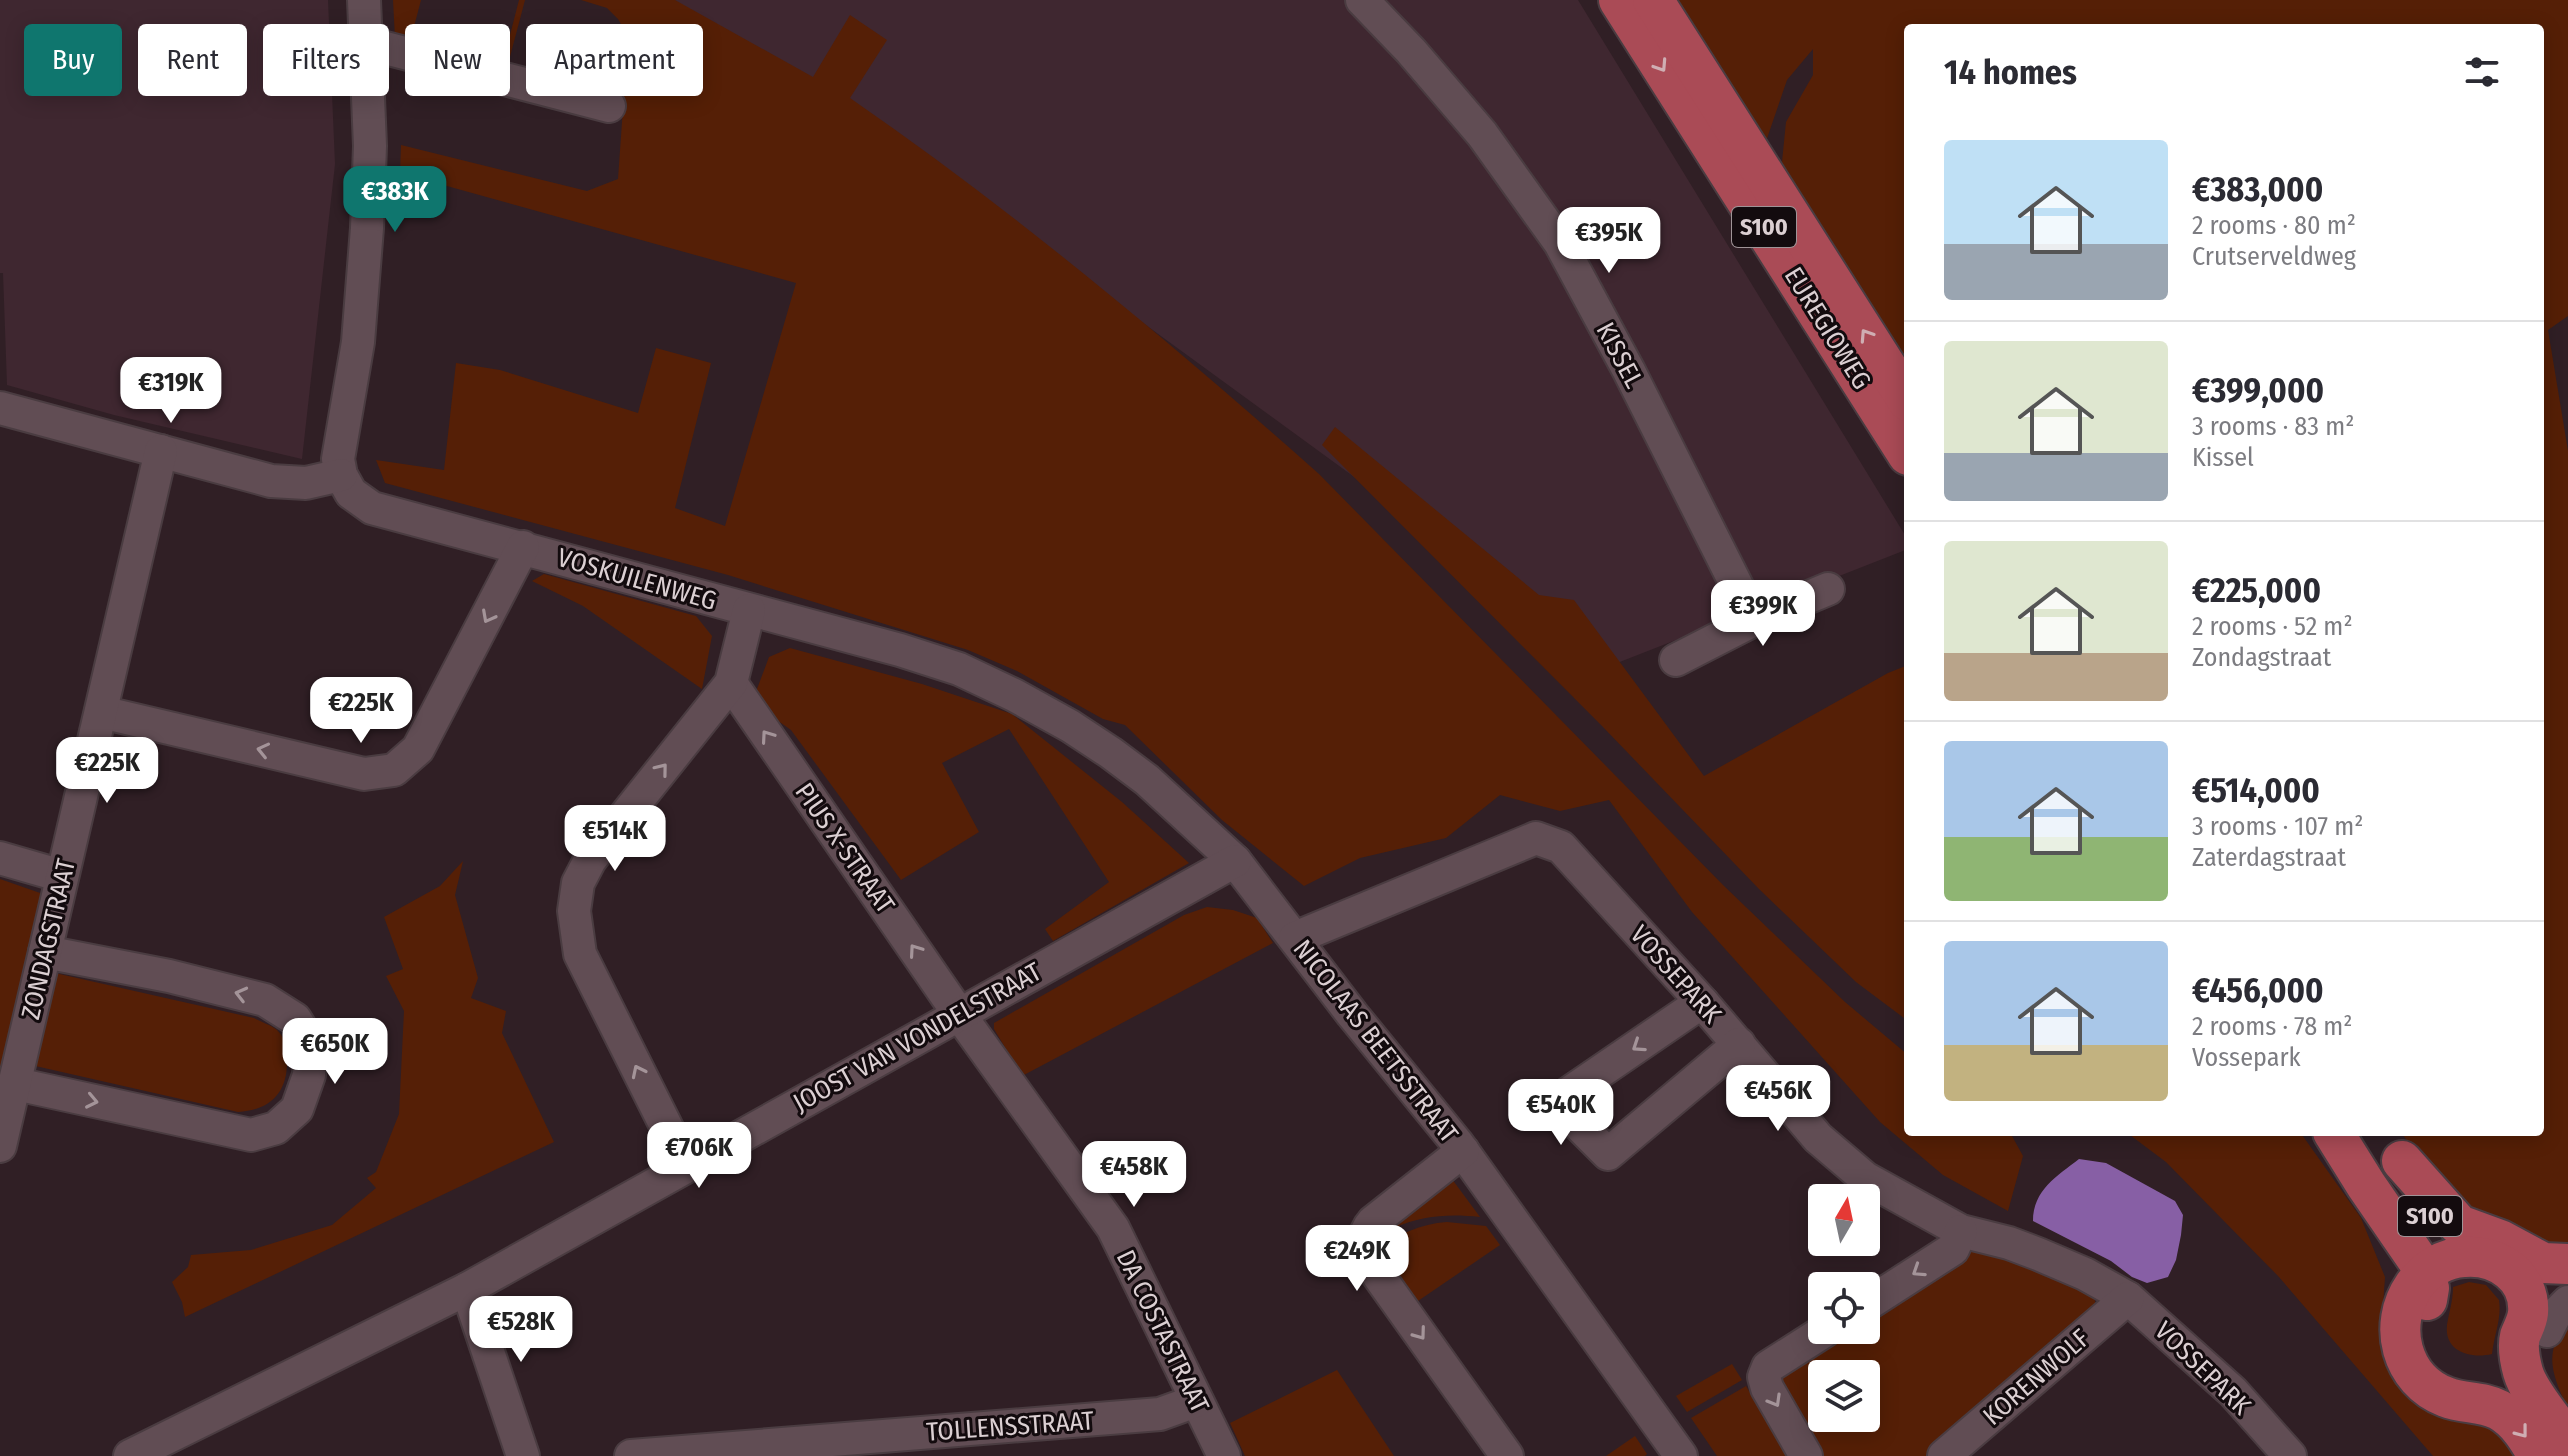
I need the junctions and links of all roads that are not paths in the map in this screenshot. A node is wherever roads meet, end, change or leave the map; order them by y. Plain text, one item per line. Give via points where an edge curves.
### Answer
1 (364, 0) edge
2 (1362, 0) edge
3 (1619, 0) edge
4 (1653, 0) edge
5 (365, 24) edge
6 (389, 49) edge
7 (368, 96) edge
8 (609, 106) dead end
9 (1904, 395) edge
10 (0, 408) edge
11 (1904, 449) edge
12 (161, 451) junction
13 (341, 475) junction
14 (523, 547) junction
15 (1828, 589) dead end
16 (749, 610) junction
17 (1754, 620) junction
18 (1676, 660) dead end
19 (731, 683) junction
20 (101, 712) junction
21 (0, 858) edge
22 (1235, 861) junction
23 (62, 876) junction
24 (1295, 938) junction
25 (45, 952) junction
26 (1702, 1002) junction
27 (959, 1014) junction
28 (1739, 1044) junction
29 (16, 1084) junction
30 (2335, 1136) edge
31 (0, 1146) edge
32 (2392, 1146) edge
33 (1463, 1151) junction
34 (686, 1166) junction
35 (1961, 1231) junction
36 (2475, 1257) junction
37 (2568, 1264) edge
38 (2513, 1272) junction
39 (2568, 1277) edge
40 (2416, 1284) junction
41 (467, 1289) junction
42 (1880, 1296) edge
43 (2128, 1298) junction
44 (2543, 1338) edge
45 (1808, 1341) edge
46 (1196, 1401) junction
47 (2557, 1446) edge
48 (130, 1456) edge
49 (523, 1456) edge
50 (631, 1456) edge
51 (1224, 1456) edge
52 (1507, 1456) edge
53 (1681, 1456) edge
54 (1806, 1456) edge
55 (1944, 1456) edge
56 (2290, 1456) edge

1 - 5 street
2 - 17 street, KISSEL via 1482,134 1560,243
3 -> 11 main road, EUREGIOWEG / S100
9 -> 4 main road, EUREGIOWEG / S100
6 - 8 street
7 - 13 street via 367,228 358,342 338,451
10 - 12 street
12 - 13 street via 283,483
12 - 20 street, ZONDAGSTRAAT
13 - 14 street, VOSKUILENWEG via 351,493 372,508
14 - 16 street, VOSKUILENWEG
14 -> 20 street via 418,749 394,770 364,774
15 - 17 street
16 - 19 street
16 - 22 street, VOSKUILENWEG via 900,650 1014,695 1111,753
17 - 18 street
27 -> 19 street, PIUS X-STRAAT
34 -> 19 street via 580,954 574,911 578,883 590,860
20 - 23 street, ZONDAGSTRAAT
21 - 23 street
22 - 24 street, NICOLAAS BEETSSTRAAT
22 - 27 street, JOOST VAN VONDELSTRAAT
23 - 25 street, ZONDAGSTRAAT
24 - 26 street, VOSSEPARK via 1536,838 1561,847
24 - 33 street, NICOLAAS BEETSSTRAAT
25 - 29 street, ZONDAGSTRAAT
29 -> 25 street via 251,1135 276,1128 297,1109 309,1075 305,1035 295,1019 265,1000
26 - 28 street, VOSSEPARK
26 -> 28 street via 1566,1095 1578,1124 1608,1154
27 - 34 street, JOOST VAN VONDELSTRAAT
27 - 46 street, DA COSTASTRAAT via 1113,1228
28 - 35 street, VOSSEPARK via 1818,1138 1865,1178
29 - 31 street, ZONDAGSTRAAT
30 - 40 main road, S100 via 2366,1185 2407,1277
32 - 36 main road, S100 via 2434,1224 2451,1243
32 - 37 main road via 2459,1225 2543,1263
33 -> 52 street via 1373,1222 1364,1246 1378,1275
33 - 53 street, NICOLAAS BEETSSTRAAT
34 - 41 street, JOOST VAN VONDELSTRAAT
35 -> 42 street via 1953,1249
35 - 43 street, VOSSEPARK via 2038,1254
36 - 38 main road via 2489,1258
36 - 40 main road via 2442,1262
38 - 39 street via 2530,1279
38 - 44 main road via 2528,1304 2519,1347
40 - 44 main road via 2429,1288 2419,1324 2425,1351 2443,1372 2468,1384 2503,1377
40 -> 47 main road via 2400,1318 2401,1343 2410,1367 2426,1386 2448,1398 2499,1410
41 - 48 street, JOOST VAN VONDELSTRAAT
41 - 49 street
43 - 55 street, KORENWOLF
43 - 56 street, VOSSEPARK via 2233,1392
44 - 47 main road via 2525,1377
45 -> 54 street via 1768,1367 1764,1377
46 - 50 street, TOLLENSSTRAAT via 1160,1414
46 - 51 street, DA COSTASTRAAT

